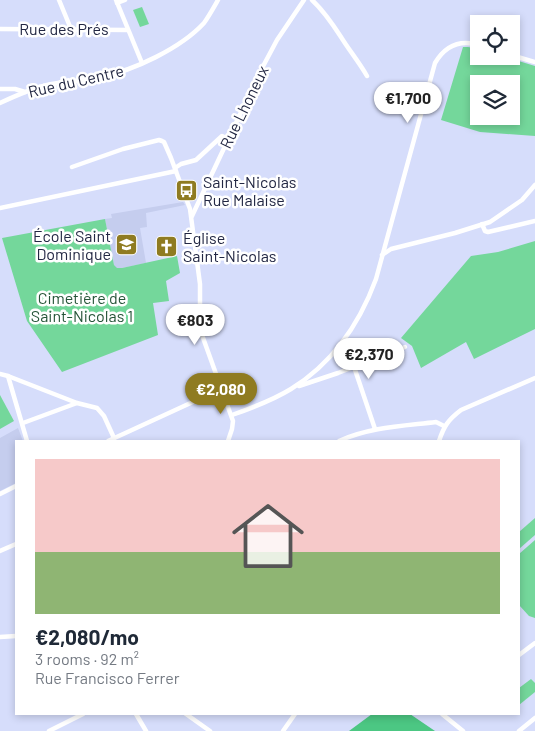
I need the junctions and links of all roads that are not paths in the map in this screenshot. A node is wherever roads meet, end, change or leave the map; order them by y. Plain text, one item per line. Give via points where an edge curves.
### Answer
1 (59, 0) edge
2 (126, 0) edge
3 (218, 0) edge
4 (304, 0) edge
5 (312, 0) edge
6 (117, 2) edge
7 (0, 29) edge
8 (71, 30) junction
9 (128, 30) junction
10 (470, 43) edge
11 (520, 58) edge
12 (535, 62) edge
13 (142, 63) junction
14 (367, 76) dead end
15 (0, 89) edge
16 (25, 92) junction
17 (0, 103) edge
18 (228, 139) junction
19 (72, 167) dead end
20 (175, 170) junction
21 (535, 186) edge
22 (0, 208) edge
23 (192, 218) junction
24 (535, 221) edge
25 (482, 224) junction
26 (382, 255) junction
27 (343, 342) junction
28 (405, 347) dead end
29 (354, 367) junction
30 (0, 374) edge
31 (8, 376) junction
32 (535, 378) edge
33 (296, 386) junction
34 (222, 389) junction
35 (78, 403) junction
36 (232, 416) junction
37 (23, 423) junction
38 (444, 426) junction
39 (375, 429) junction
40 (122, 435) junction
41 (114, 438) junction
42 (27, 440) edge
43 (111, 440) edge
44 (124, 440) edge
45 (228, 440) edge
46 (342, 440) edge
47 (439, 440) edge
48 (15, 486) edge
49 (0, 494) edge
50 (15, 544) edge
51 (0, 551) edge
52 (15, 636) edge
53 (0, 637) edge
54 (535, 643) edge
55 (520, 653) edge
56 (81, 715) edge
57 (137, 715) edge
58 (187, 715) edge
59 (293, 715) edge
60 (443, 715) edge
61 (535, 718) edge
62 (50, 731) edge
63 (146, 731) edge
64 (210, 731) edge
65 (283, 731) edge
66 (463, 731) edge
67 (519, 731) edge

1 - 8 street
2 - 6 street
3 - 13 street, Rue du Centre via 205,22 187,38
4 - 18 street, Rue Lhoneux via 260,72
5 - 14 street via 327,16
6 - 9 street
7 - 8 street, Rue des Prés
8 - 9 street, Rue des Prés
9 - 13 street
10 - 26 street via 464,42 445,50 435,63
11 - 12 street
13 - 16 street, Rue du Centre via 120,73
15 - 16 street
16 - 17 street, Rue du Centre
18 - 20 street via 222,136 196,160 181,164
18 - 23 street, Rue Lhoneux
19 - 20 street via 161,140
20 - 22 street
20 - 23 street
21 - 25 street via 522,200
23 - 34 street via 200,284 200,324
24 - 25 street via 488,232
25 - 26 street via 392,249
26 - 27 street via 365,306
27 - 29 street
27 - 33 street
28 - 29 street
29 - 33 street
29 - 39 street
30 - 31 street
31 - 35 street
31 - 37 street
32 - 38 street via 465,408
33 - 36 street
34 - 36 street
34 - 40 street
35 - 37 street
35 - 41 street via 97,408
36 - 45 street
37 - 42 street
38 - 39 street via 436,422
38 - 47 street
39 - 46 street
40 - 41 street
40 - 44 street
41 - 43 street
48 - 49 street
50 - 51 street
52 - 53 street
54 - 55 street
56 - 62 street
57 - 63 street
58 - 64 street
59 - 65 street
60 - 66 street
61 - 67 street

